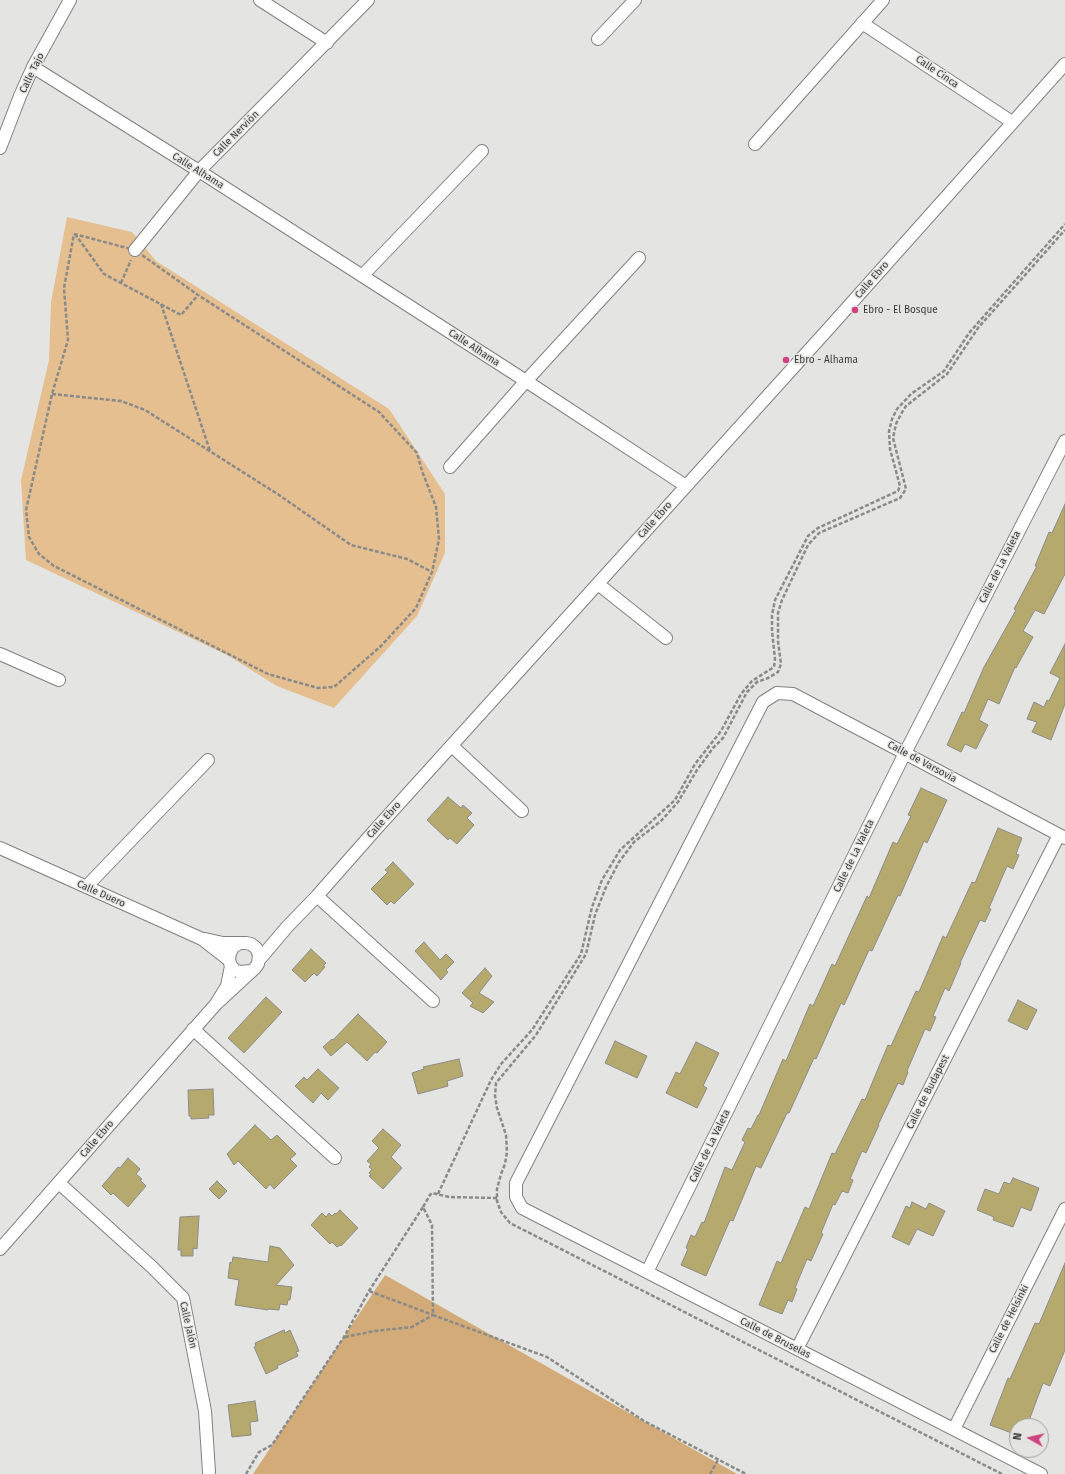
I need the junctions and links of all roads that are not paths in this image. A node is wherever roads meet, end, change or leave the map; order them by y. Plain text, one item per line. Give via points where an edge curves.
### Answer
1 (70, 0) edge
2 (260, 0) edge
3 (368, 0) edge
4 (635, 0) edge
5 (883, 0) edge
6 (862, 23) junction
7 (598, 39) dead end
8 (327, 43) junction
9 (1065, 64) edge
10 (33, 67) junction
11 (1012, 122) junction
12 (755, 144) dead end
13 (0, 148) edge
14 (482, 151) dead end
15 (199, 171) junction
16 (135, 250) road end
17 (639, 258) dead end
18 (362, 276) junction
19 (526, 381) junction
20 (1065, 441) edge
21 (450, 467) dead end
22 (686, 486) junction
23 (598, 584) junction
24 (666, 638) dead end
25 (0, 654) edge
26 (59, 680) dead end
27 (452, 746) junction
28 (905, 753) junction
29 (208, 760) dead end
30 (522, 811) dead end
31 (1062, 836) edge
32 (0, 848) edge
33 (86, 887) junction
34 (317, 896) junction
35 (287, 927) junction
36 (202, 939) junction
37 (246, 944) junction
38 (259, 960) junction
39 (230, 963) junction
40 (251, 971) junction
41 (433, 1001) dead end
42 (216, 1004) junction
43 (193, 1029) junction
44 (335, 1158) dead end
45 (59, 1183) junction
46 (516, 1197) joint
47 (1065, 1209) edge
48 (0, 1249) edge
49 (647, 1272) junction
50 (797, 1349) junction
51 (954, 1429) junction
52 (209, 1472) dead end
53 (1041, 1474) edge

1 - 10 street, Calle Tajo
2 - 8 street
3 - 8 street, Calle Nervión
4 - 7 street
5 - 6 street
6 - 11 street, Calle Cinca
6 - 12 street
8 - 15 street, Calle Nervión
9 - 11 street, Calle Ebro
10 - 13 street, Calle Tajo
10 - 15 street, Calle Alhama
11 - 22 street, Calle Ebro
14 - 18 street
15 - 16 street, Calle Nervión
15 - 18 street, Calle Alhama
17 - 19 street
18 - 19 street, Calle Alhama
19 - 21 street
19 - 22 street, Calle Alhama
20 - 28 street, Calle de La Valeta
22 - 23 street, Calle Ebro
23 - 24 street
23 - 27 street, Calle Ebro
25 - 26 street
27 - 30 street
27 - 34 street, Calle Ebro
28 - 31 street, Calle de Varsovia
28 - 46 street, Calle de Varsovia via 793,694 777,693 763,702 516,1183
28 - 49 street, Calle de La Valeta
29 - 33 street
31 - 50 street, Calle de Budapest
32 - 33 street, Calle Duero
33 - 36 street, Calle Duero
34 - 35 street, Calle Ebro
34 - 41 street
35 - 37 street, Calle Ebro via 267,940
35 - 38 street, Calle Ebro
36 - 37 street, Calle Duero
36 - 39 street, Calle Duero
37 - 38 street via 256,948
37 - 39 street via 233,947
38 - 40 street
39 - 40 street via 240,972
39 - 42 street, Calle Ebro via 226,986
40 - 42 street, Calle Ebro
42 - 43 street, Calle Ebro
43 - 44 street
43 - 45 street, Calle Ebro
45 - 48 street, Calle Ebro
45 - 52 street, Calle Jalón via 183,1298 205,1411
46 - 49 street, Calle de Bruselas via 522,1208
47 - 51 street, Calle de Helsinki
49 - 50 street, Calle de Bruselas
50 - 51 street, Calle de Bruselas
51 - 53 street, Calle de Bruselas

